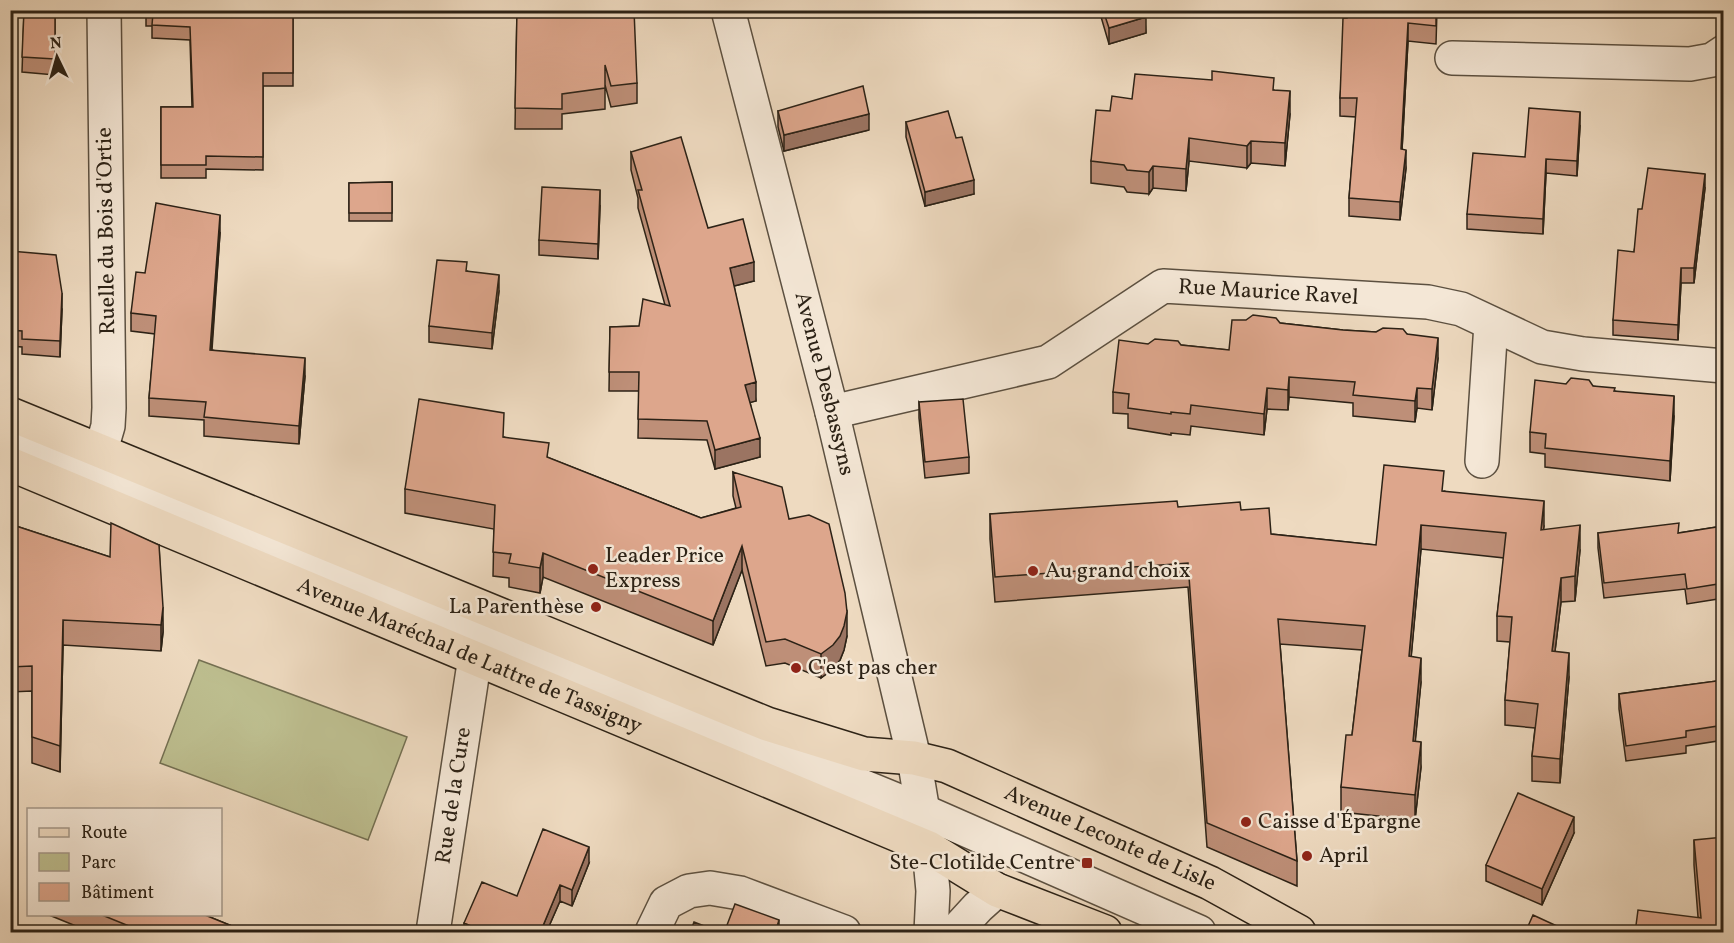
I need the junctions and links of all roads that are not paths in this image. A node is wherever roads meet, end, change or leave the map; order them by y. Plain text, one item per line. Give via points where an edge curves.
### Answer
1 (104, 10) edge
2 (728, 10) edge
3 (1724, 52) edge
4 (1452, 58) dead end
5 (1491, 324) junction
6 (1724, 366) edge
7 (832, 412) junction
8 (10, 414) edge
9 (10, 437) edge
10 (101, 450) junction
11 (1482, 461) dead end
12 (10, 464) edge
13 (475, 657) junction
14 (914, 758) junction
15 (923, 811) junction
16 (929, 848) junction
17 (997, 890) junction
18 (434, 933) edge
19 (652, 933) edge
20 (844, 933) edge
21 (931, 933) edge
22 (955, 933) edge
23 (1105, 933) edge
24 (1199, 933) edge
25 (1299, 933) edge

1 - 10 street, Ruelle du Bois d'Ortie via 109,408
2 - 7 street, Avenue Desbassyns
3 - 4 street via 1712,60 1690,64
5 - 6 street, Rue Maurice Ravel via 1542,347
5 - 7 street, Rue Maurice Ravel via 1461,309 1428,302 1163,286 1048,362
5 - 11 street
7 - 14 street, Avenue Desbassyns
8 - 10 main road
9 - 15 street, Avenue Maréchal de Lattre de Tassigny
10 - 14 main road via 767,724 864,754
12 - 13 main road, Avenue Maréchal de Lattre de Tassigny
13 - 16 main road, Avenue Maréchal de Lattre de Tassigny
13 - 18 street, Rue de la Cure
14 - 15 street, Avenue Desbassyns
14 - 25 main road, Avenue Leconte de Lisle via 948,766 1210,883
15 - 16 street, Avenue Desbassyns
15 - 24 street
16 - 17 main road
16 - 21 street, Avenue Desbassyns
17 - 22 street
17 - 23 main road
19 - 20 street via 666,903 689,891 710,888 740,893

